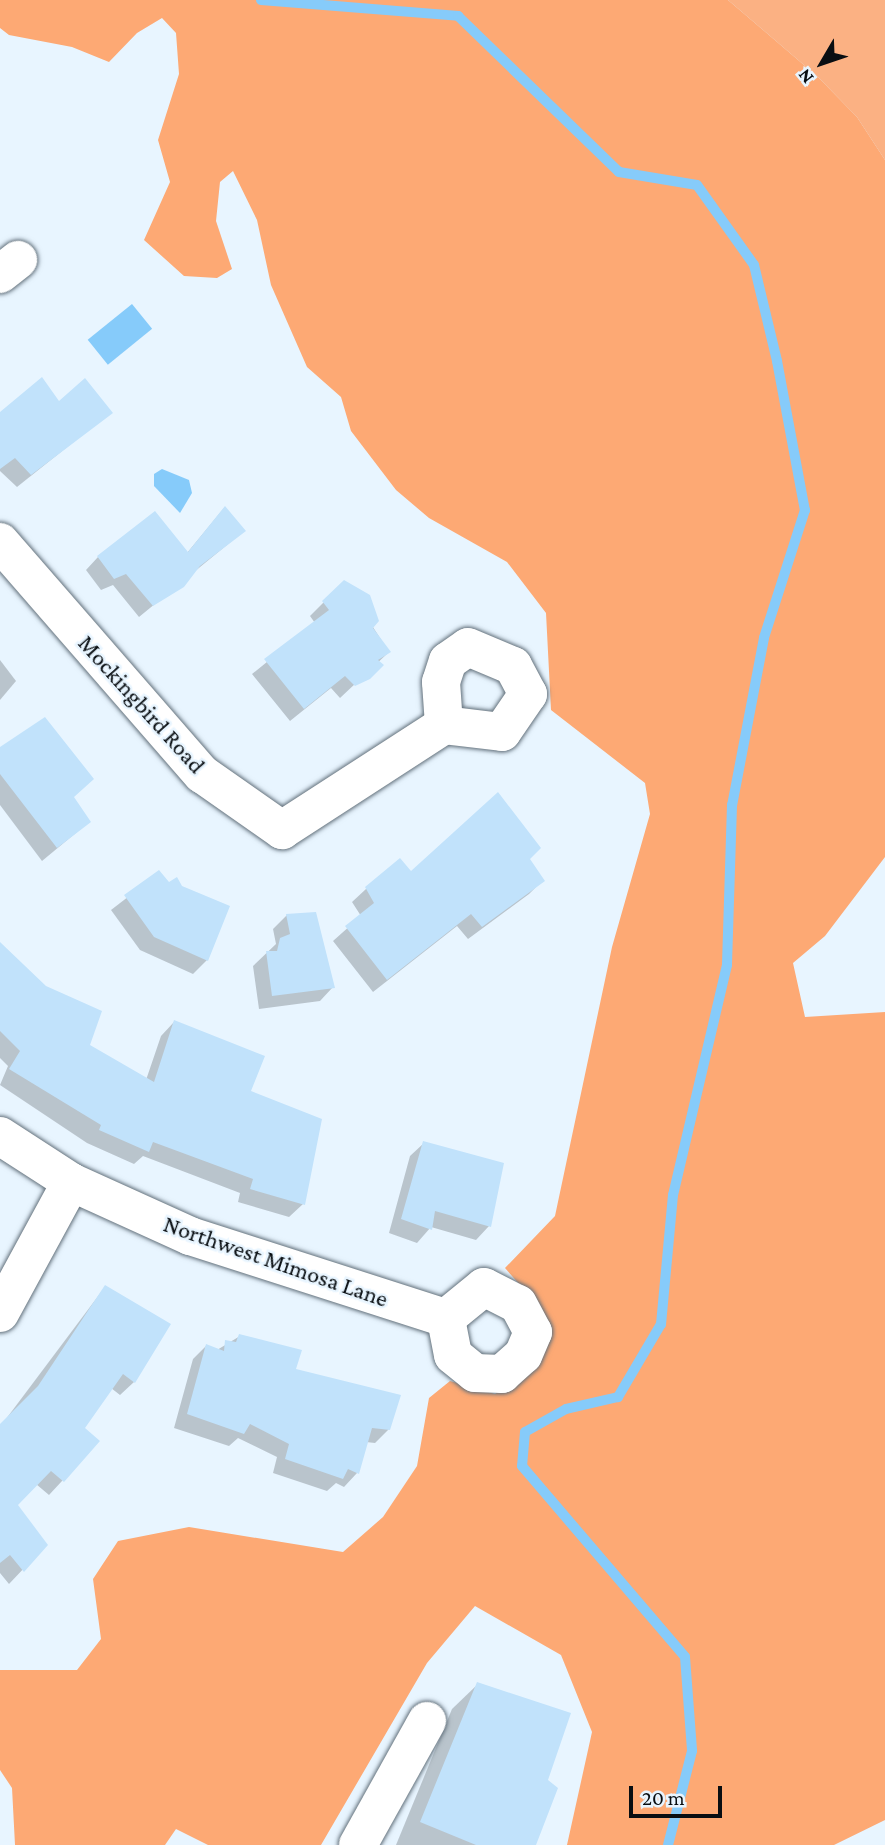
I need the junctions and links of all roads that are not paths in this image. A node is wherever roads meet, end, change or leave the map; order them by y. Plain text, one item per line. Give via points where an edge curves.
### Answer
1 (0, 542) edge
2 (444, 725) dead end
3 (0, 1136) edge
4 (71, 1182) junction
5 (0, 1313) edge
6 (446, 1318) dead end
7 (427, 1721) dead end
8 (358, 1845) edge

1 - 2 street, Mockingbird Road via 202,774 282,830
3 - 4 street, Northwest Mimosa Lane
4 - 5 street
4 - 6 street, Northwest Mimosa Lane via 190,1236
7 - 8 street

